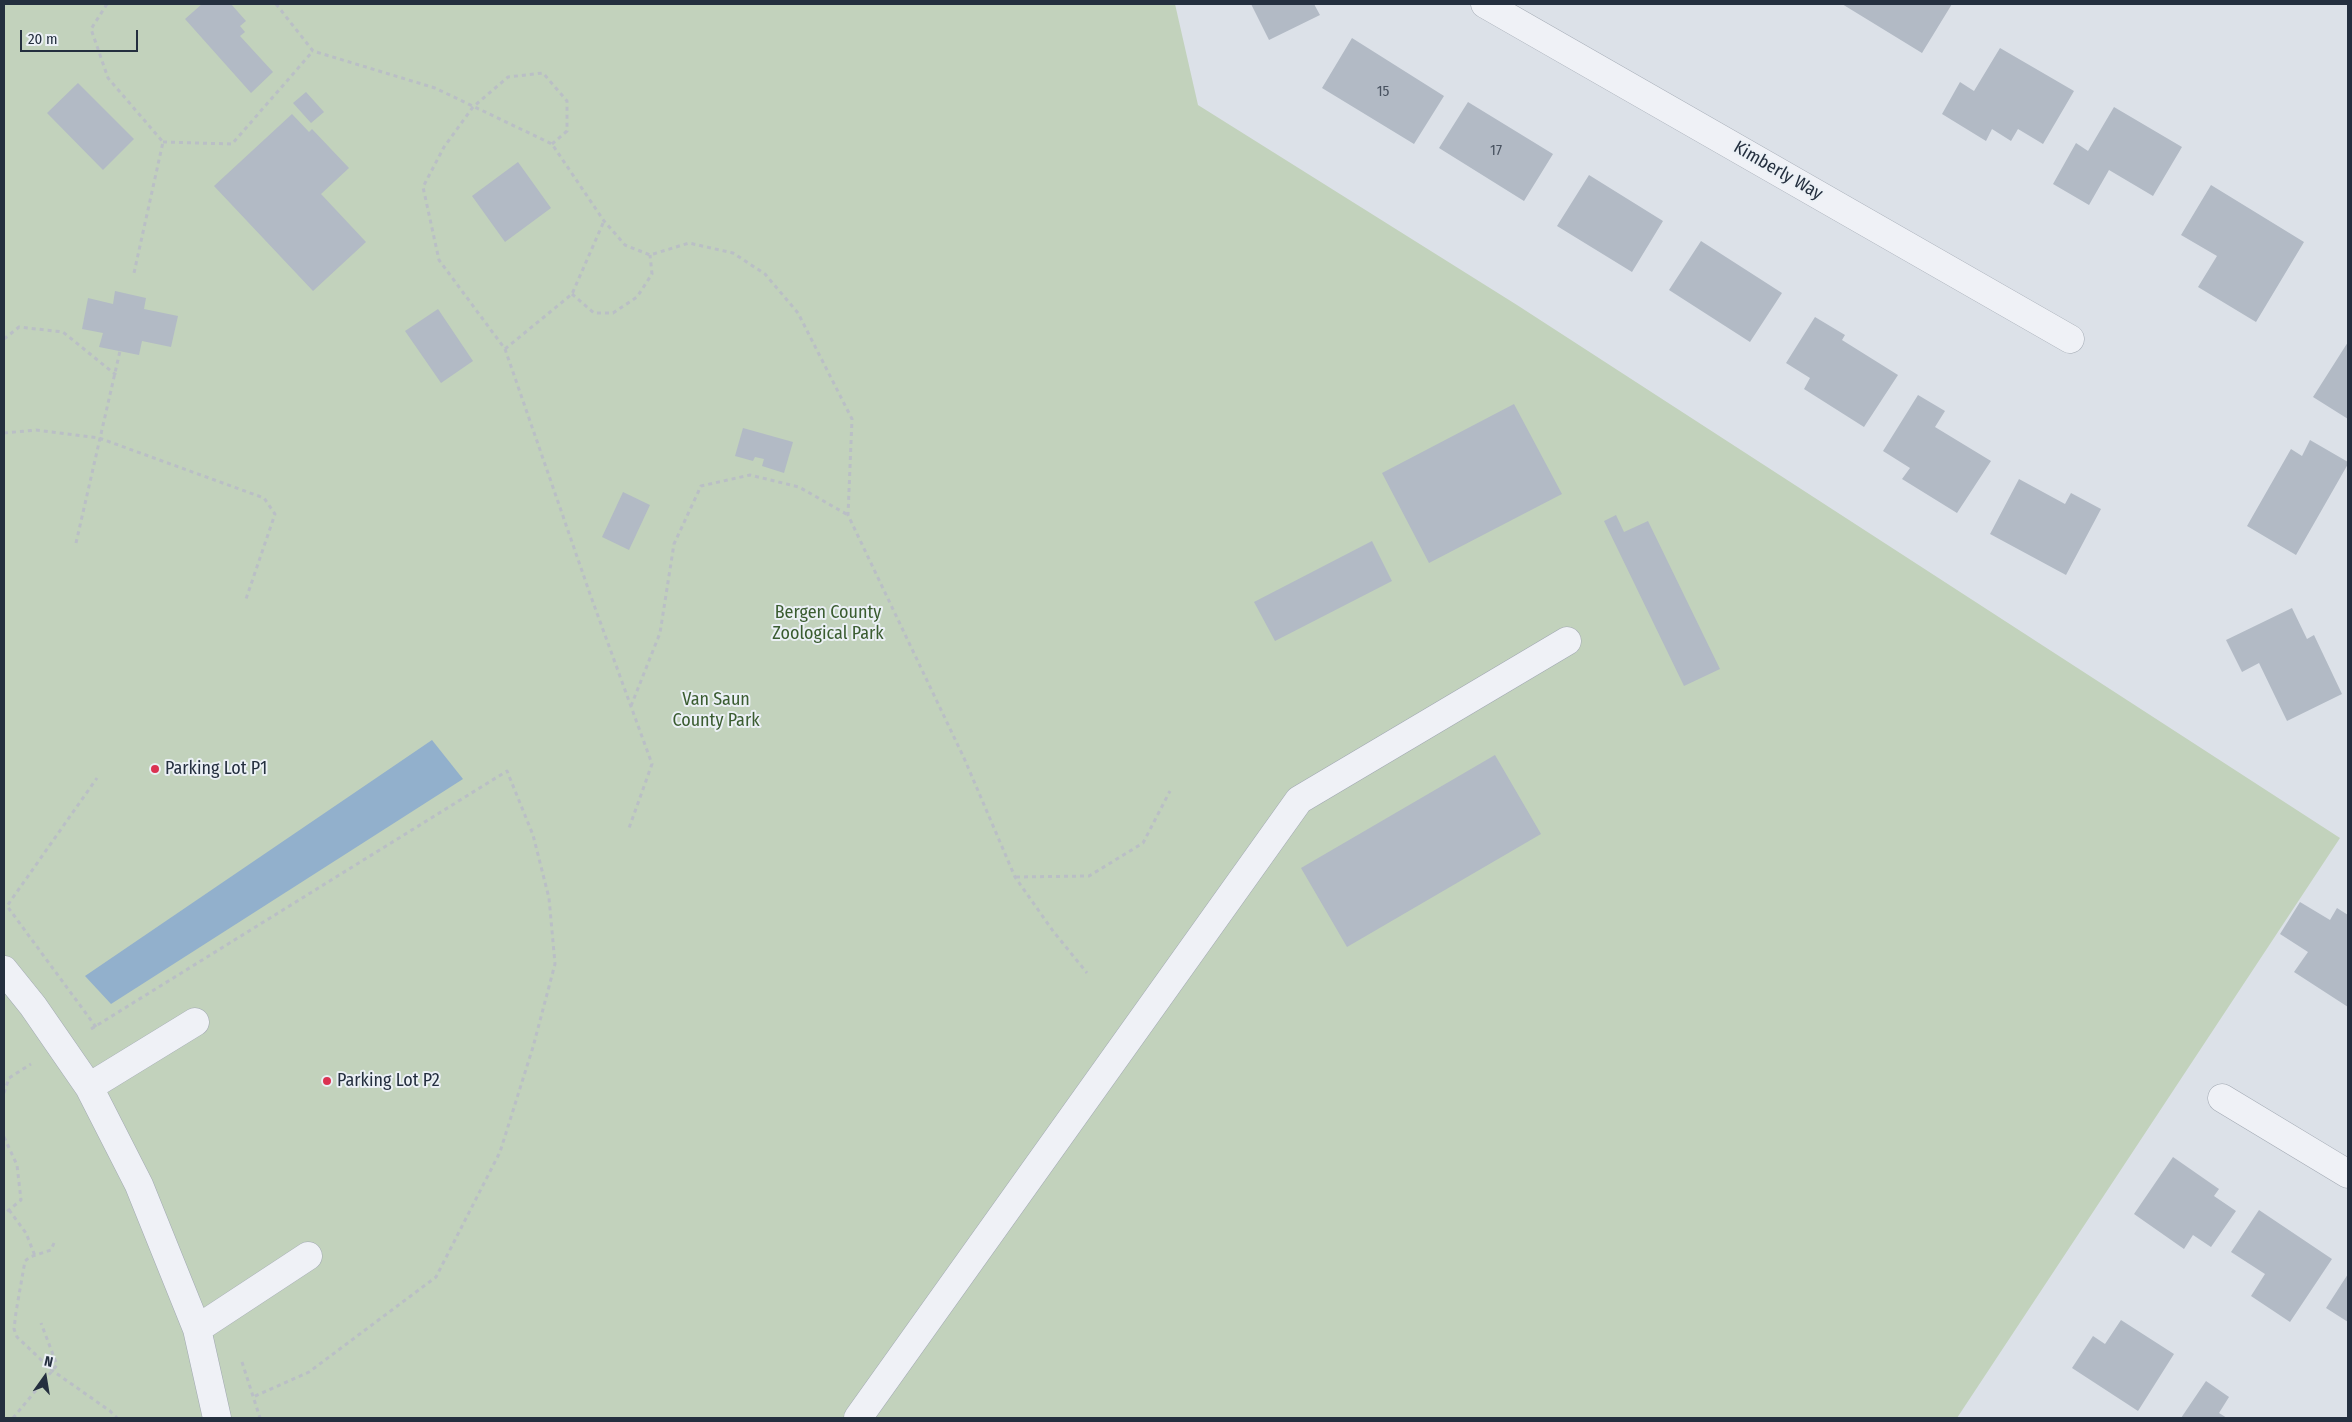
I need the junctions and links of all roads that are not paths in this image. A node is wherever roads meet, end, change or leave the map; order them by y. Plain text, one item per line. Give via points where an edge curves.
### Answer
1 (1485, 4) edge
2 (2070, 339) dead end
3 (1567, 641) dead end
4 (4, 970) edge
5 (195, 1022) dead end
6 (89, 1088) junction
7 (2222, 1098) dead end
8 (2348, 1174) edge
9 (308, 1256) dead end
10 (197, 1329) junction
11 (217, 1418) edge
12 (858, 1418) edge

1 - 2 street, Kimberly Way
3 - 12 street via 1299,800
4 - 6 street
5 - 6 street
6 - 10 street via 139,1185
7 - 8 street
9 - 10 street
10 - 11 street

